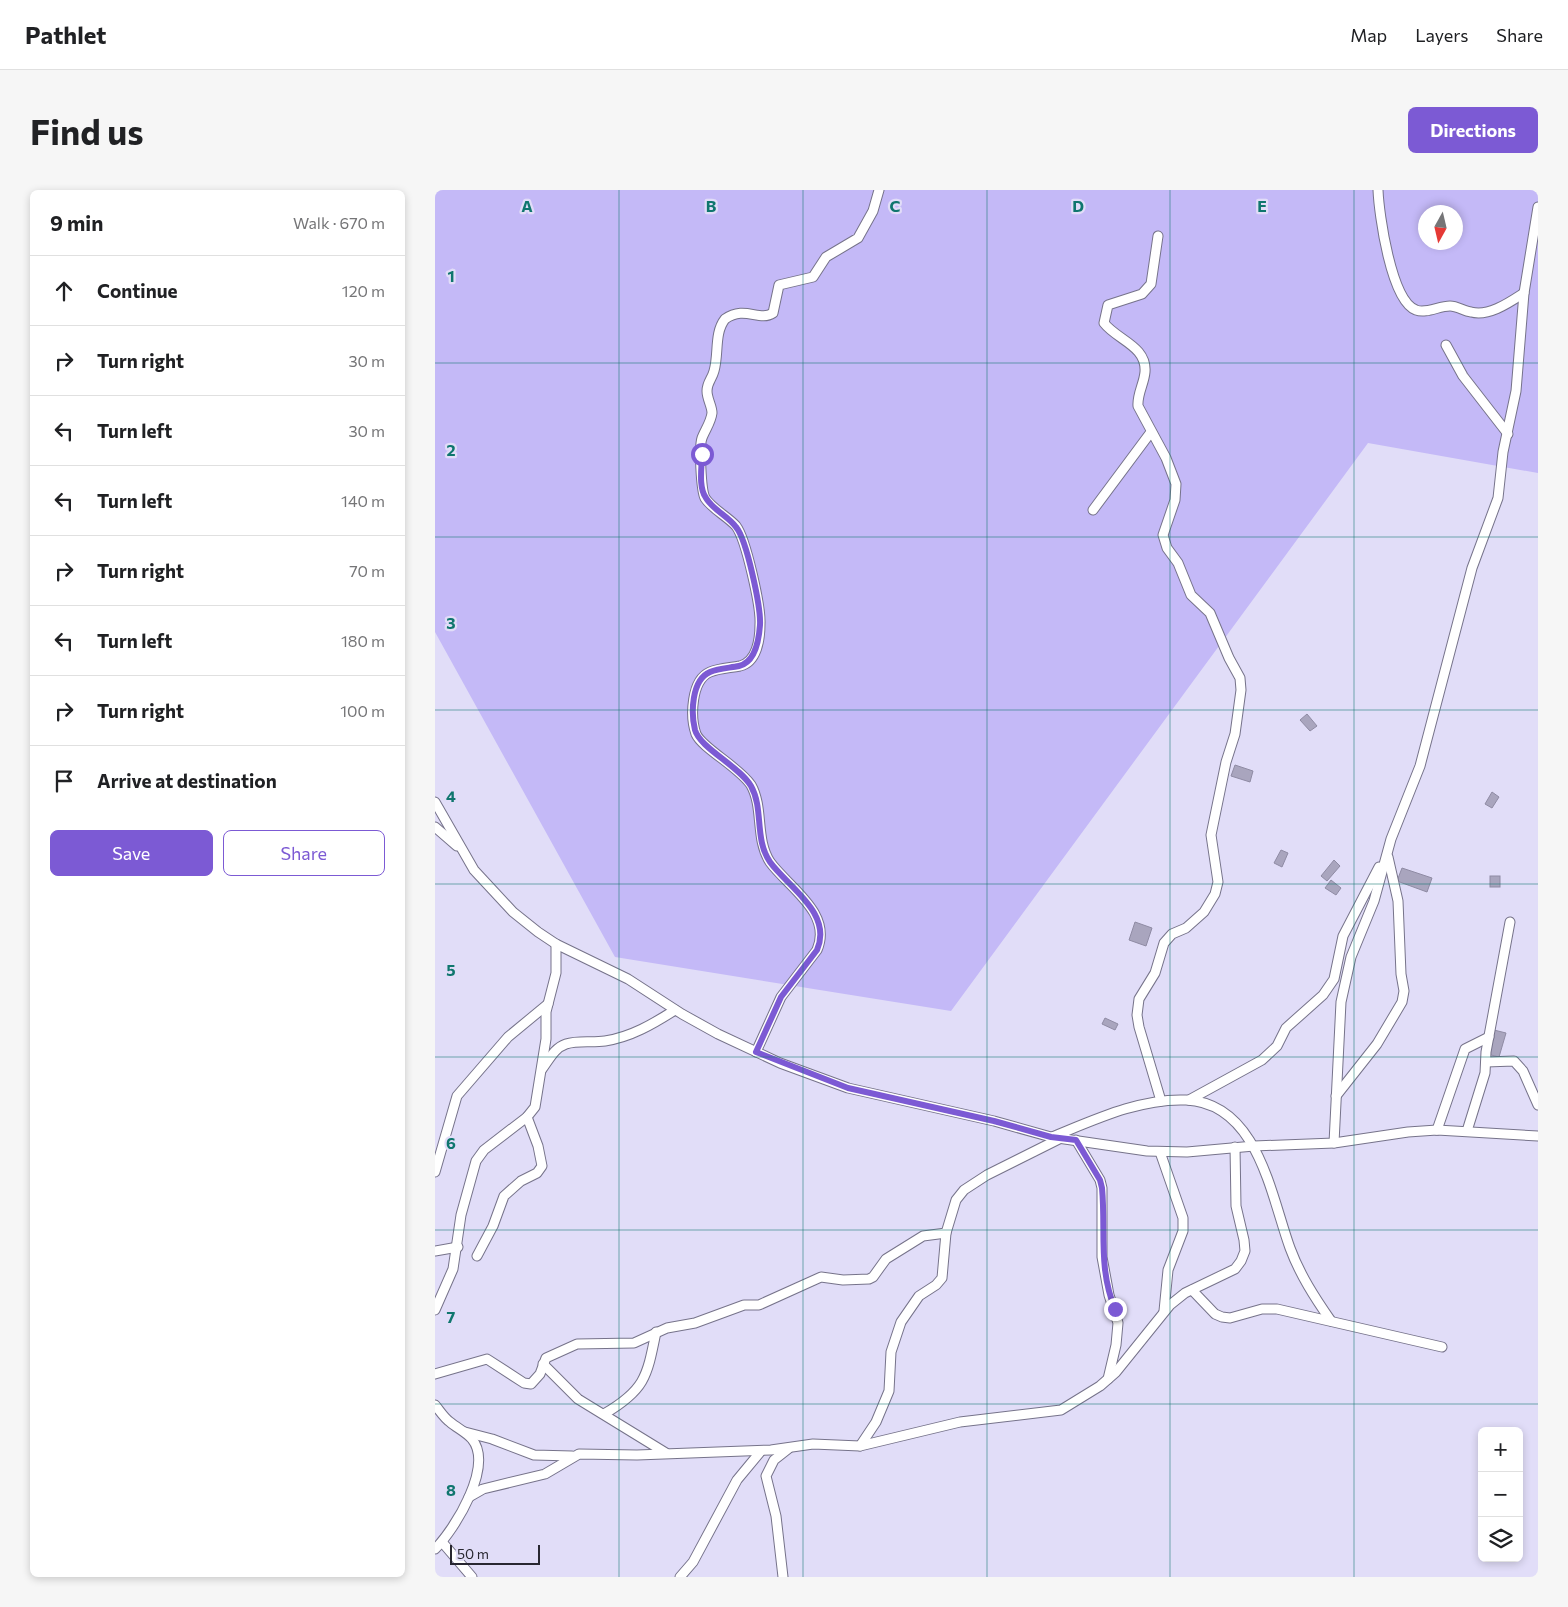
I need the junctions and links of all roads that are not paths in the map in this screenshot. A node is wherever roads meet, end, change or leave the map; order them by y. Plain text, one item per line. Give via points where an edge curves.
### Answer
1 (879, 190) edge
2 (1378, 190) edge
3 (1538, 207) edge
4 (1158, 236) dead end
5 (1524, 293) junction
6 (1446, 344) dead end
7 (1151, 432) junction
8 (1508, 434) junction
9 (1093, 510) dead end
10 (435, 802) edge
11 (435, 827) edge
12 (1391, 839) junction
13 (461, 849) junction
14 (1387, 854) junction
15 (1510, 922) dead end
16 (556, 944) junction
17 (548, 1004) junction
18 (675, 1010) junction
19 (1489, 1037) junction
20 (756, 1052) junction
21 (1486, 1062) junction
22 (541, 1072) junction
23 (1336, 1096) junction
24 (1189, 1100) junction
25 (1161, 1102) junction
26 (1538, 1105) edge
27 (527, 1117) junction
28 (1437, 1130) junction
29 (1467, 1131) junction
30 (1538, 1136) edge
31 (1051, 1137) junction
32 (1062, 1138) junction
33 (1076, 1140) junction
34 (1334, 1143) junction
35 (1254, 1146) junction
36 (1235, 1147) junction
37 (1160, 1152) junction
38 (435, 1172) edge
39 (946, 1233) junction
40 (457, 1247) junction
41 (435, 1251) edge
42 (477, 1256) dead end
43 (1192, 1290) junction
44 (435, 1310) edge
45 (1164, 1311) junction
46 (1331, 1321) junction
47 (656, 1332) junction
48 (1442, 1347) dead end
49 (543, 1364) junction
50 (435, 1374) edge
51 (1108, 1379) junction
52 (435, 1405) edge
53 (604, 1414) junction
54 (461, 1431) junction
55 (860, 1446) junction
56 (790, 1448) junction
57 (761, 1451) junction
58 (667, 1453) junction
59 (573, 1456) junction
60 (469, 1497) junction
61 (442, 1542) junction
62 (435, 1549) edge
63 (473, 1577) edge
64 (681, 1577) edge
65 (783, 1577) edge

1 - 20 street via 873,211 858,238 825,257 813,278 779,285 773,313 764,317 745,312 725,320 720,328 713,374 708,381 712,414 701,443 705,498 736,526 743,540 757,596 760,625 753,656 742,666 709,672 703,677 694,698 695,727 700,740 751,786 763,848 770,862 812,910 821,941 781,997
2 - 5 street via 1390,260 1402,298 1409,306 1423,312 1451,306 1477,313 1495,309
3 - 5 street
4 - 7 street via 1151,284 1147,291 1107,305 1104,319 1107,326 1138,350 1145,361 1138,406
5 - 8 street via 1516,392
6 - 8 street via 1463,376
7 - 9 street
7 - 25 street via 1176,484 1175,500 1163,535 1167,548 1191,595 1210,613 1240,678 1241,690 1235,734 1211,835 1218,882 1215,894 1203,912 1164,942 1155,972 1139,998 1139,1027
8 - 12 street via 1498,498 1467,583 1420,766
10 - 13 street
11 - 13 street
12 - 14 street
12 - 24 street via 1372,884 1343,936 1333,979 1323,994 1286,1028 1277,1046 1262,1060
13 - 16 street via 474,870 513,912
14 - 23 street via 1374,901 1349,966 1341,1002
14 - 23 street via 1398,901 1402,1002 1377,1044
15 - 19 street
16 - 17 street via 557,973
16 - 18 street via 628,979
17 - 22 street
17 - 38 street via 508,1038 457,1096
18 - 20 street
18 - 22 street via 647,1028 622,1036 605,1041 565,1044 555,1051
19 - 21 street
19 - 28 street via 1465,1049
20 - 31 street via 848,1088
21 - 26 street via 1513,1061 1523,1071
21 - 29 street
22 - 27 street via 535,1107
23 - 34 street
24 - 25 street
24 - 35 street via 1215,1108 1233,1119
25 - 31 street via 1099,1118
27 - 40 street via 479,1156 461,1215
27 - 42 street via 542,1166 504,1196
28 - 29 street
28 - 34 street
29 - 30 street
31 - 32 street
32 - 33 street
32 - 39 street via 964,1190 956,1200
33 - 37 street
33 - 51 street via 1102,1188 1102,1257 1118,1323
34 - 35 street
35 - 36 street
35 - 46 street via 1309,1290
36 - 37 street
36 - 43 street via 1236,1206 1245,1251 1235,1269
37 - 45 street via 1183,1218 1183,1231 1168,1270
39 - 47 street via 923,1236 886,1260 871,1278 843,1280 821,1277 759,1305 744,1306
39 - 55 street via 942,1278 919,1296 901,1322 891,1352 889,1391 876,1422
40 - 41 street
40 - 44 street via 453,1269
43 - 45 street
43 - 46 street via 1222,1317 1277,1309
45 - 51 street
46 - 48 street
47 - 49 street via 634,1343 575,1344 546,1358
47 - 53 street via 641,1385
49 - 50 street via 534,1384 528,1385 487,1360
49 - 53 street via 578,1399
51 - 55 street via 1061,1410 960,1422
52 - 54 street
53 - 58 street
54 - 59 street via 534,1455
54 - 60 street via 472,1439 478,1451 479,1465
55 - 56 street via 823,1443
56 - 57 street
56 - 65 street via 774,1460 766,1476
57 - 58 street
57 - 64 street via 737,1480 693,1562
58 - 59 street
59 - 60 street via 545,1474 483,1489
60 - 61 street
61 - 62 street
61 - 63 street

